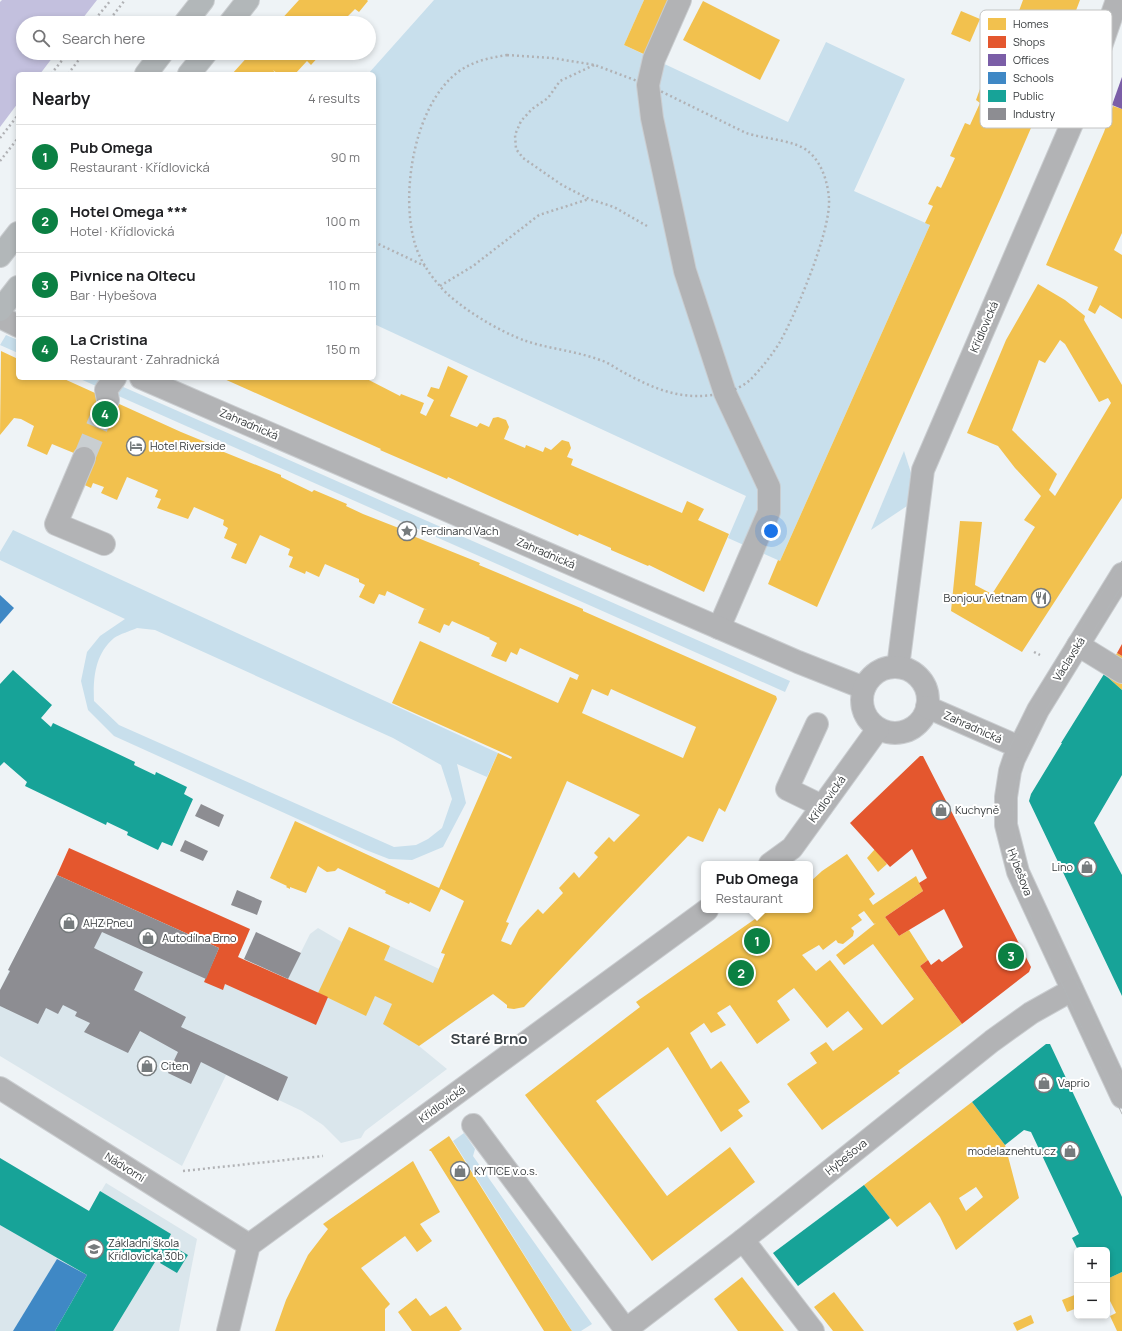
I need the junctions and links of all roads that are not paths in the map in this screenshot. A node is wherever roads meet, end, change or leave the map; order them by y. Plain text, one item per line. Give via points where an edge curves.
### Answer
1 (203, 0) edge
2 (248, 0) edge
3 (680, 0) edge
4 (1117, 0) edge
5 (1112, 14) edge
6 (190, 16) edge
7 (235, 16) edge
8 (157, 60) edge
9 (201, 60) edge
10 (148, 72) edge
11 (192, 72) edge
12 (1070, 128) edge
13 (16, 236) edge
14 (0, 256) edge
15 (16, 290) edge
16 (0, 310) edge
17 (0, 317) edge
18 (16, 325) edge
19 (114, 380) edge
20 (146, 380) edge
21 (108, 400) tunnel mouth
22 (84, 458) tunnel mouth
23 (104, 544) dead end
24 (1122, 574) edge
25 (719, 628) junction
26 (1078, 645) junction
27 (898, 667) junction
28 (1122, 672) edge
29 (864, 688) junction
30 (927, 707) junction
31 (817, 724) dead end
32 (878, 729) junction
33 (1019, 747) junction
34 (822, 806) junction
35 (774, 861) edge
36 (703, 913) edge
37 (1072, 990) junction
38 (0, 1088) edge
39 (1122, 1097) edge
40 (473, 1125) dead end
41 (743, 1240) junction
42 (249, 1245) junction
43 (625, 1330) edge
44 (228, 1331) edge
45 (813, 1331) edge

1 - 6 main road
2 - 7 main road
3 - 25 street via 654,59 648,85 652,118 685,271 725,393 769,487 769,512
4 - 5 street, Křídlovická
8 - 10 main road
9 - 11 main road
12 - 27 street, Křídlovická via 923,470
13 - 14 main road
15 - 16 main road
17 - 18 street
19 - 21 street via 106,390
20 - 25 street, Zahradnická
22 - 23 street via 56,524
24 - 26 street, Václavská
25 - 29 street, Zahradnická
26 - 28 street
26 - 33 street, Václavská via 1038,710
27 - 29 street via 877,671
27 - 30 street via 913,673 924,685
29 - 32 street via 862,707 865,715
30 - 32 street via 923,717 908,730 898,733
30 - 33 street, Zahradnická
31 - 34 street via 788,789
32 - 34 street, Křídlovická
33 - 37 street, Hybešova via 1010,771 1006,797 1008,838 1018,872
34 - 35 street, Křídlovická via 792,848
36 - 42 street, Křídlovická
37 - 39 street, Hybešova
37 - 41 street, Hybešova via 1031,1013 992,1041
38 - 42 street, Nádvorní
40 - 43 street
41 - 43 street, Hybešova
41 - 45 street
42 - 44 street

